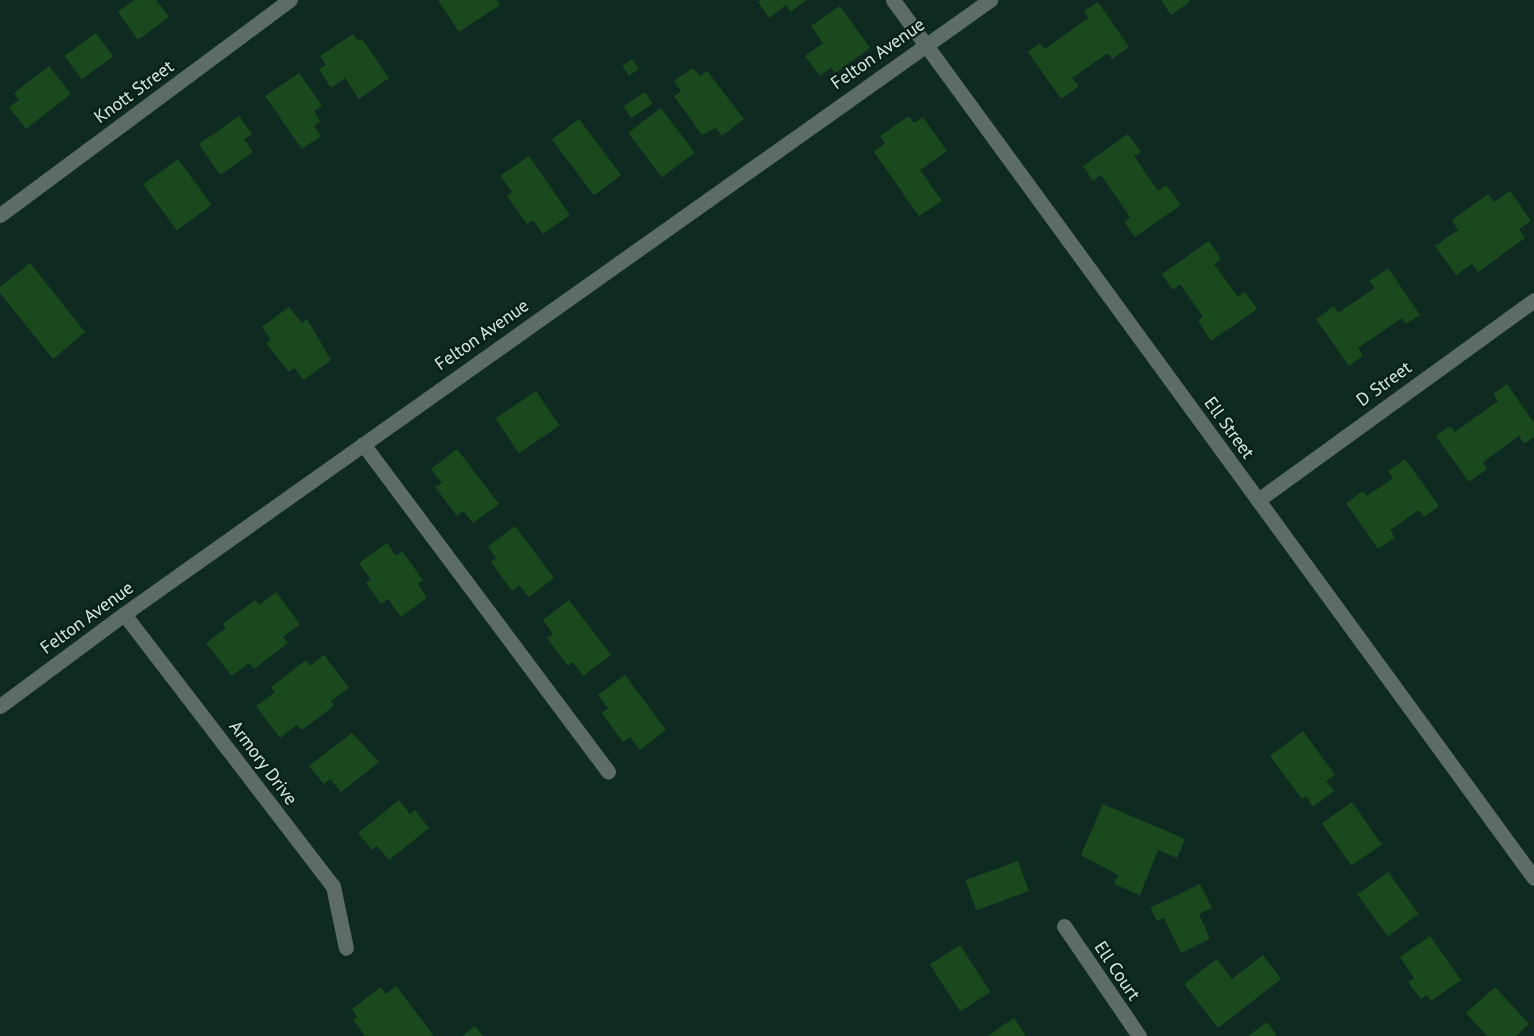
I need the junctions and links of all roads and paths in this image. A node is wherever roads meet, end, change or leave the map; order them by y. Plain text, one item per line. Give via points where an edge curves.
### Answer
1 (290, 0) edge
2 (894, 0) edge
3 (990, 0) edge
4 (926, 44) junction
5 (1, 213) edge
6 (1534, 301) edge
7 (363, 444) junction
8 (1258, 500) junction
9 (124, 614) junction
10 (0, 706) edge
11 (608, 772) dead end
12 (1534, 878) edge
13 (1064, 926) dead end
14 (346, 948) dead end
15 (1139, 1036) edge

1 - 5 street, Knott Street
2 - 4 street, Ell Street
3 - 4 street, Felton Avenue
4 - 7 street, Felton Avenue
4 - 8 street, Ell Street
6 - 8 street, D Street
7 - 9 street, Felton Avenue
7 - 11 street
8 - 12 street, Ell Street
9 - 10 street, Felton Avenue
9 - 14 street, Armory Drive via 333,886
13 - 15 street, Ell Court

